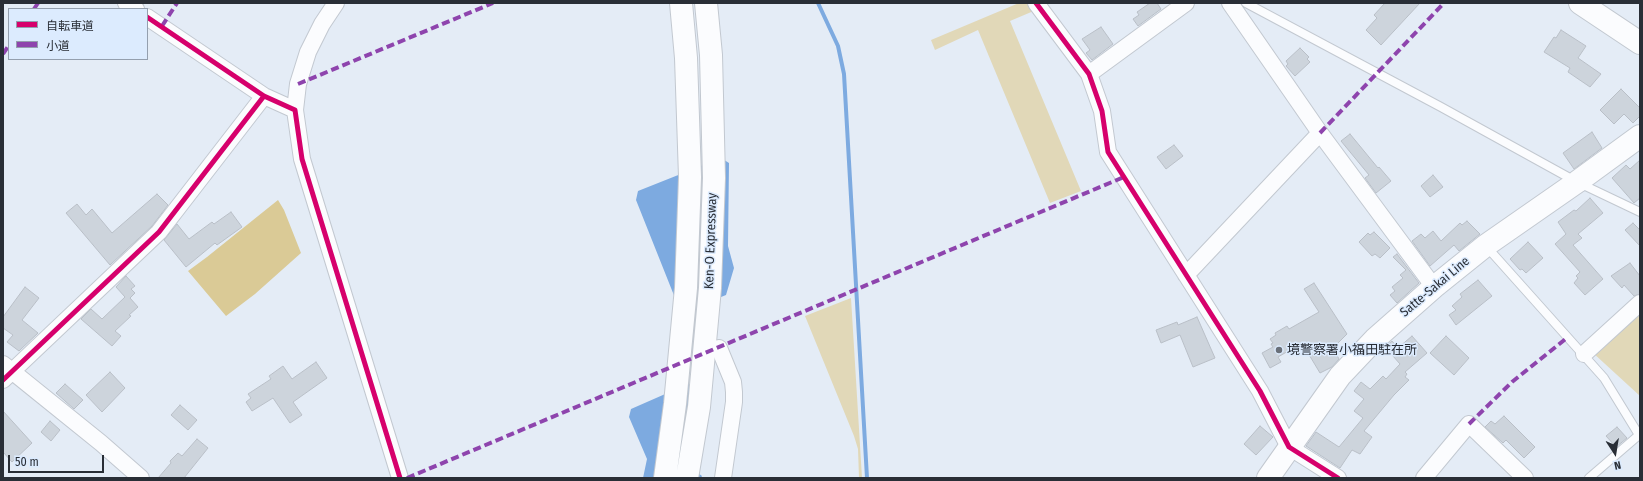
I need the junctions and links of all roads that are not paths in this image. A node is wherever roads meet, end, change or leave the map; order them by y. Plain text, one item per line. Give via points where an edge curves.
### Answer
1 (336, 3) edge
2 (681, 3) edge
3 (706, 3) edge
4 (1036, 3) edge
5 (1186, 3) edge
6 (1230, 3) edge
7 (1246, 3) edge
8 (1580, 3) edge
9 (148, 17) edge
10 (1640, 43) edge
11 (1089, 74) junction
12 (264, 96) junction
13 (295, 110) junction
14 (1320, 133) junction
15 (1640, 136) edge
16 (1577, 182) junction
17 (1640, 212) edge
18 (1485, 246) junction
19 (1186, 275) junction
20 (1434, 287) junction
21 (1640, 303) edge
22 (719, 348) dead end
23 (1584, 354) junction
24 (6, 372) edge
25 (1289, 447) junction
26 (141, 478) edge
27 (400, 478) edge
28 (665, 478) edge
29 (688, 478) edge
30 (723, 478) edge
31 (1268, 478) edge
32 (1338, 478) edge
33 (1424, 478) edge
34 (1525, 478) edge
35 (1589, 478) edge

1 - 13 street via 308,52 298,84
2 - 28 main road, Ken-O Expressway via 686,58 690,177 686,288
3 - 29 main road, Ken-O Expressway via 711,55 714,178 710,288 699,406
4 - 11 street
5 - 11 street
6 - 14 street
7 - 16 lane
8 - 10 main road
9 - 12 street
11 - 19 street via 1102,111 1108,152
12 - 13 street
12 - 24 street via 158,232
13 - 27 street via 302,159
14 - 19 street
14 - 20 street
15 - 16 main road, Satte-Sakai Line
16 - 17 lane
16 - 18 main road, Satte-Sakai Line
18 - 20 main road, Satte-Sakai Line
18 - 23 lane
19 - 25 street via 1260,391
20 - 25 main road, Satte-Sakai Line via 1375,339 1340,376
21 - 23 street
22 - 30 street via 733,382 734,392
23 - 35 lane via 1604,378 1639,435
24 - 26 street via 101,443
25 - 31 main road, Satte-Sakai Line
25 - 32 street
33 - 34 street via 1470,424

